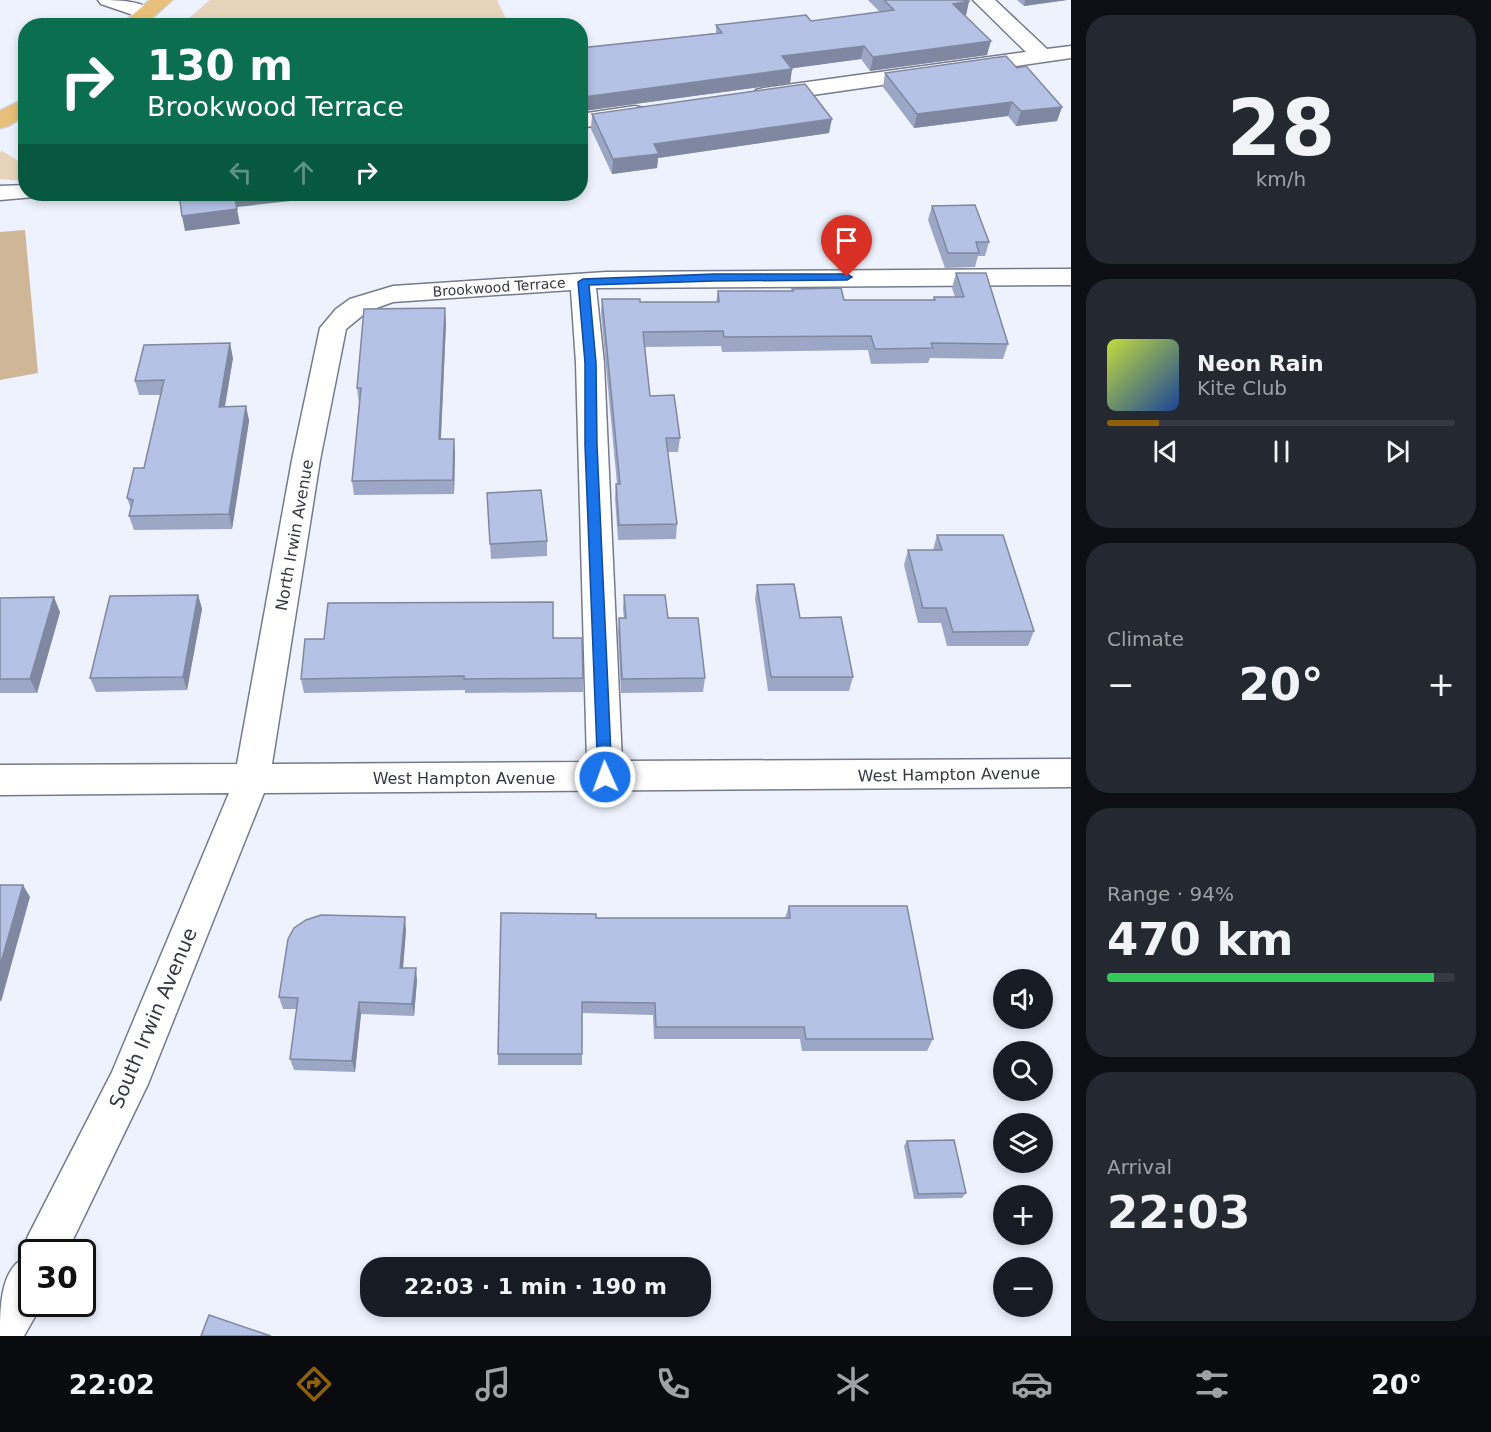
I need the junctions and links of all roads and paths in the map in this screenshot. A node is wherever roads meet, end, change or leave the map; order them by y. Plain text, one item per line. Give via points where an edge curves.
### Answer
1 (108, 0) edge
2 (162, 0) edge
3 (983, 0) edge
4 (135, 18) edge
5 (140, 18) edge
6 (1071, 52) edge
7 (1041, 55) junction
8 (746, 97) edge
9 (18, 110) edge
10 (651, 111) edge
11 (588, 120) edge
12 (0, 121) edge
13 (18, 192) edge
14 (0, 193) edge
15 (1071, 277) edge
16 (583, 282) junction
17 (360, 303) joint
18 (1071, 773) edge
19 (605, 777) junction
20 (252, 779) junction
21 (0, 780) edge
22 (51, 1239) edge
23 (18, 1302) edge
24 (0, 1333) edge

1 - 4 street
2 - 5 main road
3 - 7 street
6 - 7 street
7 - 8 street
9 - 12 main road
10 - 11 street
13 - 14 street
15 - 16 street, Brookwood Terrace
16 - 17 street, Brookwood Terrace via 393,294
16 - 19 street via 590,363
17 - 20 street, North Irwin Avenue via 333,327
18 - 19 street, West Hampton Avenue
19 - 20 street, West Hampton Avenue
20 - 21 street, West Hampton Avenue
20 - 22 street, South Irwin Avenue via 127,1084
23 - 24 street

